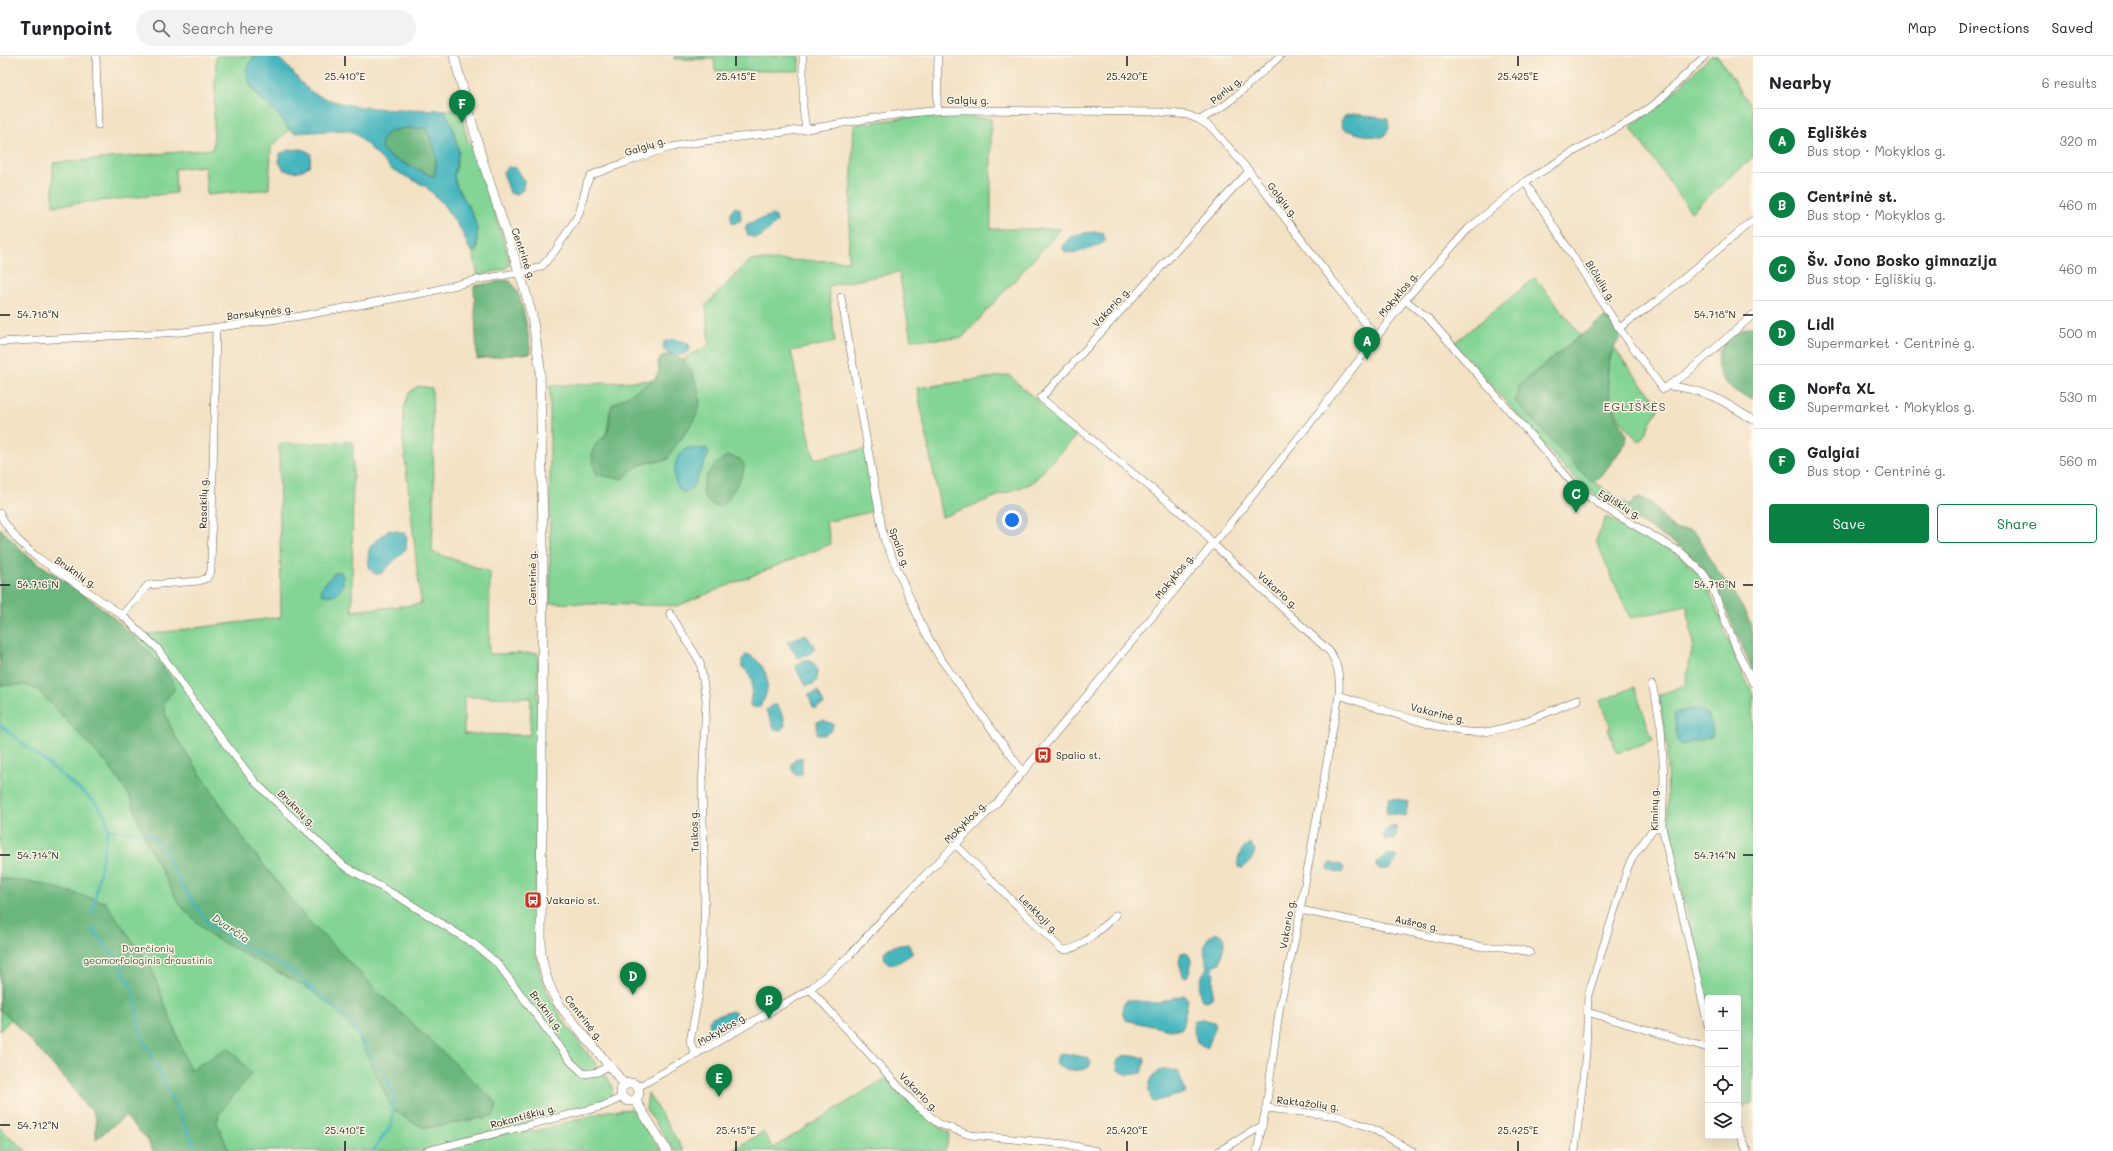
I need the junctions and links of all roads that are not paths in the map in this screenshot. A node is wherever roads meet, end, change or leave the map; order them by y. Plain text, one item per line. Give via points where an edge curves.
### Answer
1 (96, 56) edge
2 (454, 56) edge
3 (803, 56) edge
4 (938, 56) edge
5 (1280, 56) edge
6 (1705, 56) edge
7 (937, 110) junction
8 (1200, 120) junction
9 (98, 125) dead end
10 (806, 129) junction
11 (1249, 171) junction
12 (1525, 182) junction
13 (1753, 220) edge
14 (519, 272) junction
15 (841, 297) dead end
16 (1405, 300) junction
17 (1753, 315) edge
18 (216, 328) junction
19 (1619, 328) junction
20 (1376, 337) junction
21 (0, 342) edge
22 (1666, 388) junction
23 (1753, 420) edge
24 (0, 513) edge
25 (1213, 544) junction
26 (670, 614) dead end
27 (122, 615) junction
28 (1753, 684) edge
29 (1652, 685) dead end
30 (1339, 695) junction
31 (1577, 700) dead end
32 (1023, 772) junction
33 (1662, 827) junction
34 (956, 845) junction
35 (1300, 910) junction
36 (1116, 915) dead end
37 (1530, 952) dead end
38 (810, 989) junction
39 (1587, 1012) junction
40 (1705, 1012) edge
41 (1705, 1047) edge
42 (696, 1055) junction
43 (608, 1066) junction
44 (625, 1085) junction
45 (638, 1087) junction
46 (622, 1097) junction
47 (635, 1100) junction
48 (1266, 1108) junction
49 (1262, 1126) junction
50 (1741, 1138) edge
51 (427, 1151) edge
52 (667, 1151) edge
53 (1096, 1151) edge
54 (1219, 1151) edge
55 (1257, 1151) edge
56 (1412, 1151) edge
57 (1575, 1151) edge
58 (1747, 1151) edge

1 - 9 street
2 - 14 main road, Centrinė g. via 482,159
3 - 10 street via 803,108
4 - 7 street
5 - 8 street, Perlų g. via 1228,103
6 - 12 street, Mokyklos g. via 1655,104 1636,118 1578,149
7 - 8 street, Galgių g. via 1160,112 1188,115
7 - 10 street, Galgių g.
8 - 11 street, Galgių g. via 1212,128
10 - 14 street, Galgių g. via 672,148 594,174 587,183 579,214 555,251 538,268
11 - 20 street, Galgių g.
11 - 25 street, Vakario g. via 1040,398 1200,528
12 - 16 street, Mokyklos g. via 1468,229
12 - 19 street, Bičiulių g.
13 - 19 street via 1657,301
14 - 18 street, Barsukynės g. via 301,316
14 - 43 main road, Centrinė g. via 536,338 541,398 541,954 552,993
15 - 32 street, Spalio g. via 884,539 922,625 940,658
16 - 20 street, Mokyklos g.
16 - 28 street, Egliškių g. via 1429,319 1577,488 1603,507 1682,553 1703,572 1712,587
17 - 22 street
18 - 21 street, Barsukynės g.
18 - 27 street, Rasakilų g. via 211,571 207,578 199,581 148,585
19 - 22 street, Bičiulių g.
20 - 25 street, Mokyklos g.
22 - 23 street via 1694,389 1721,399
24 - 27 street, Bruknių g. via 17,539 34,555
25 - 30 street, Vakario g. via 1330,652 1339,671
25 - 32 street, Mokyklos g.
26 - 42 street, Taikos g. via 700,662 706,699 702,789 704,938 699,993 690,1042
27 - 43 street, Bruknių g. via 156,648 204,716 256,782 321,845 344,866 474,944 498,964 571,1062 584,1074 598,1072
29 - 33 street, Kiminų g. via 1661,727 1664,778
30 - 31 street, Vakarinė g. via 1438,725 1482,732 1503,728
30 - 35 street, Vakario g.
32 - 34 street, Mokyklos g.
33 - 39 street via 1653,829 1648,835 1634,854 1628,868 1588,995
33 - 40 street, Kiminų g.
34 - 36 street, Lenktoji g. via 1061,949 1076,948
34 - 38 street, Mokyklos g. via 901,899 848,957
35 - 37 street, Aušros g. via 1483,948 1502,947
35 - 48 street, Vakario g. via 1280,1005
38 - 42 street, Mokyklos g.
38 - 53 street, Vakario g. via 912,1101 939,1124 970,1135 1066,1144
39 - 41 street
39 - 57 street via 1586,1052
42 - 45 street, Mokyklos g.
43 - 44 main road, Centrinė g.
44 - 45 main road via 631,1083
44 - 46 main road
45 - 47 main road via 639,1095
46 - 47 main road via 629,1101
46 - 51 street, Rokantiškių g. via 609,1104
47 - 52 main road
48 - 49 street, Vakario g.
48 - 56 street, Raktažolių g. via 1338,1116 1371,1128
49 - 54 street
49 - 55 street, Vakario g.
50 - 58 street

